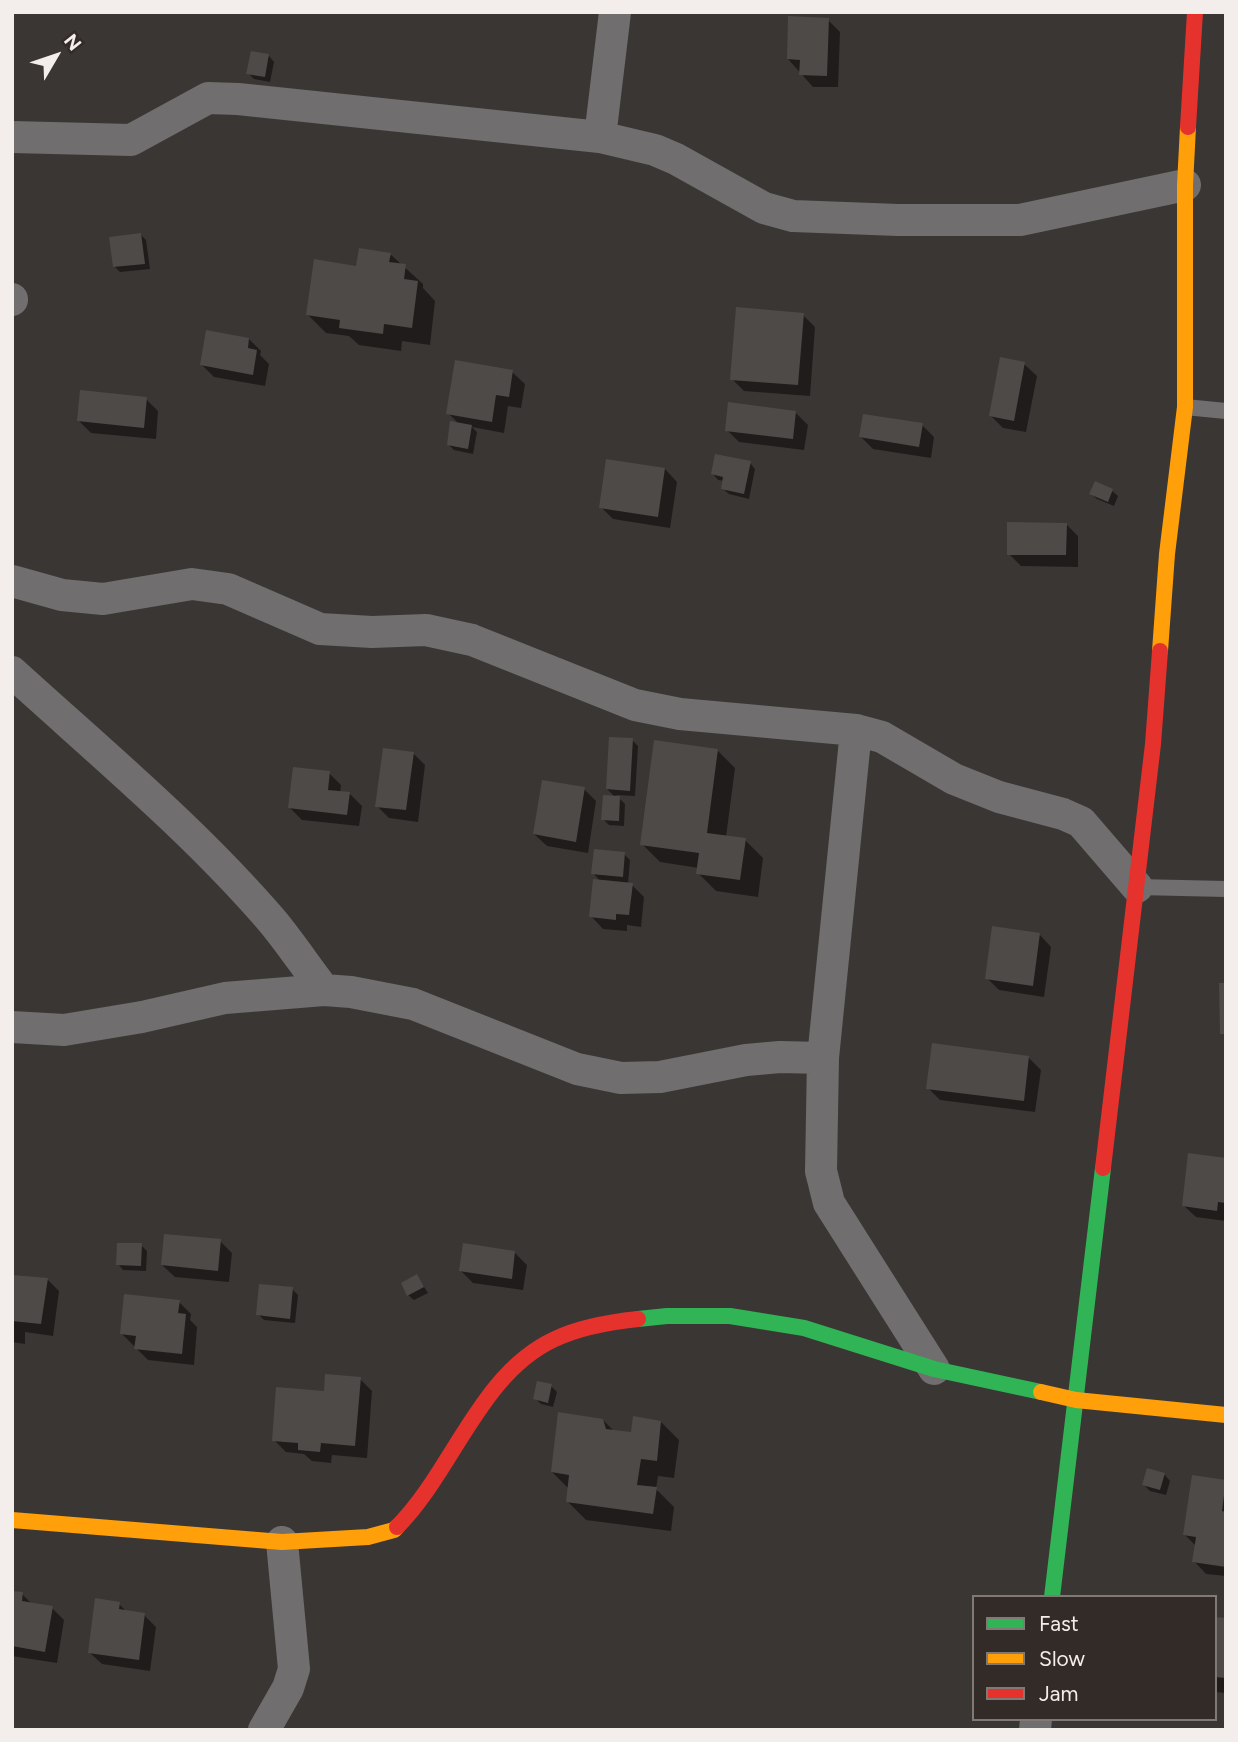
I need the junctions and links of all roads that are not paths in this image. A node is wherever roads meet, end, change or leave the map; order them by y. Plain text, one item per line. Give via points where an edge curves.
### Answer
1 (615, 12) edge
2 (1195, 12) edge
3 (12, 137) edge
4 (600, 137) junction
5 (1185, 185) junction
6 (1185, 407) junction
7 (1226, 411) edge
8 (12, 580) edge
9 (12, 672) edge
10 (856, 730) junction
11 (1137, 887) junction
12 (1226, 889) edge
13 (324, 990) junction
14 (12, 1027) edge
15 (823, 1058) junction
16 (934, 1370) junction
17 (1076, 1400) junction
18 (1226, 1415) edge
19 (12, 1520) edge
20 (282, 1542) junction
21 (1052, 1595) edge
22 (264, 1730) edge

1 - 4 street
2 - 5 street
3 - 4 street via 131,140 208,98
4 - 5 street via 655,150 764,208 793,216 1020,220
5 - 6 street
6 - 7 lane
6 - 11 street
8 - 10 street via 62,595 103,599 192,584 228,589 320,629 426,630 472,640 635,705 680,714
9 - 13 street via 116,763 221,867 274,923
10 - 11 street via 882,737 954,779 1082,822
10 - 15 street
11 - 12 lane
11 - 17 street
13 - 14 street via 225,998 64,1030
13 - 15 street via 413,1004 577,1069 621,1078 660,1077 746,1060
15 - 16 street via 821,1171 830,1203
16 - 17 street
16 - 20 street via 804,1328 730,1316 667,1316 606,1323 554,1339 517,1364 486,1400 417,1507 394,1530 368,1537
17 - 18 street
17 - 21 street
19 - 20 street
20 - 22 street via 294,1669

